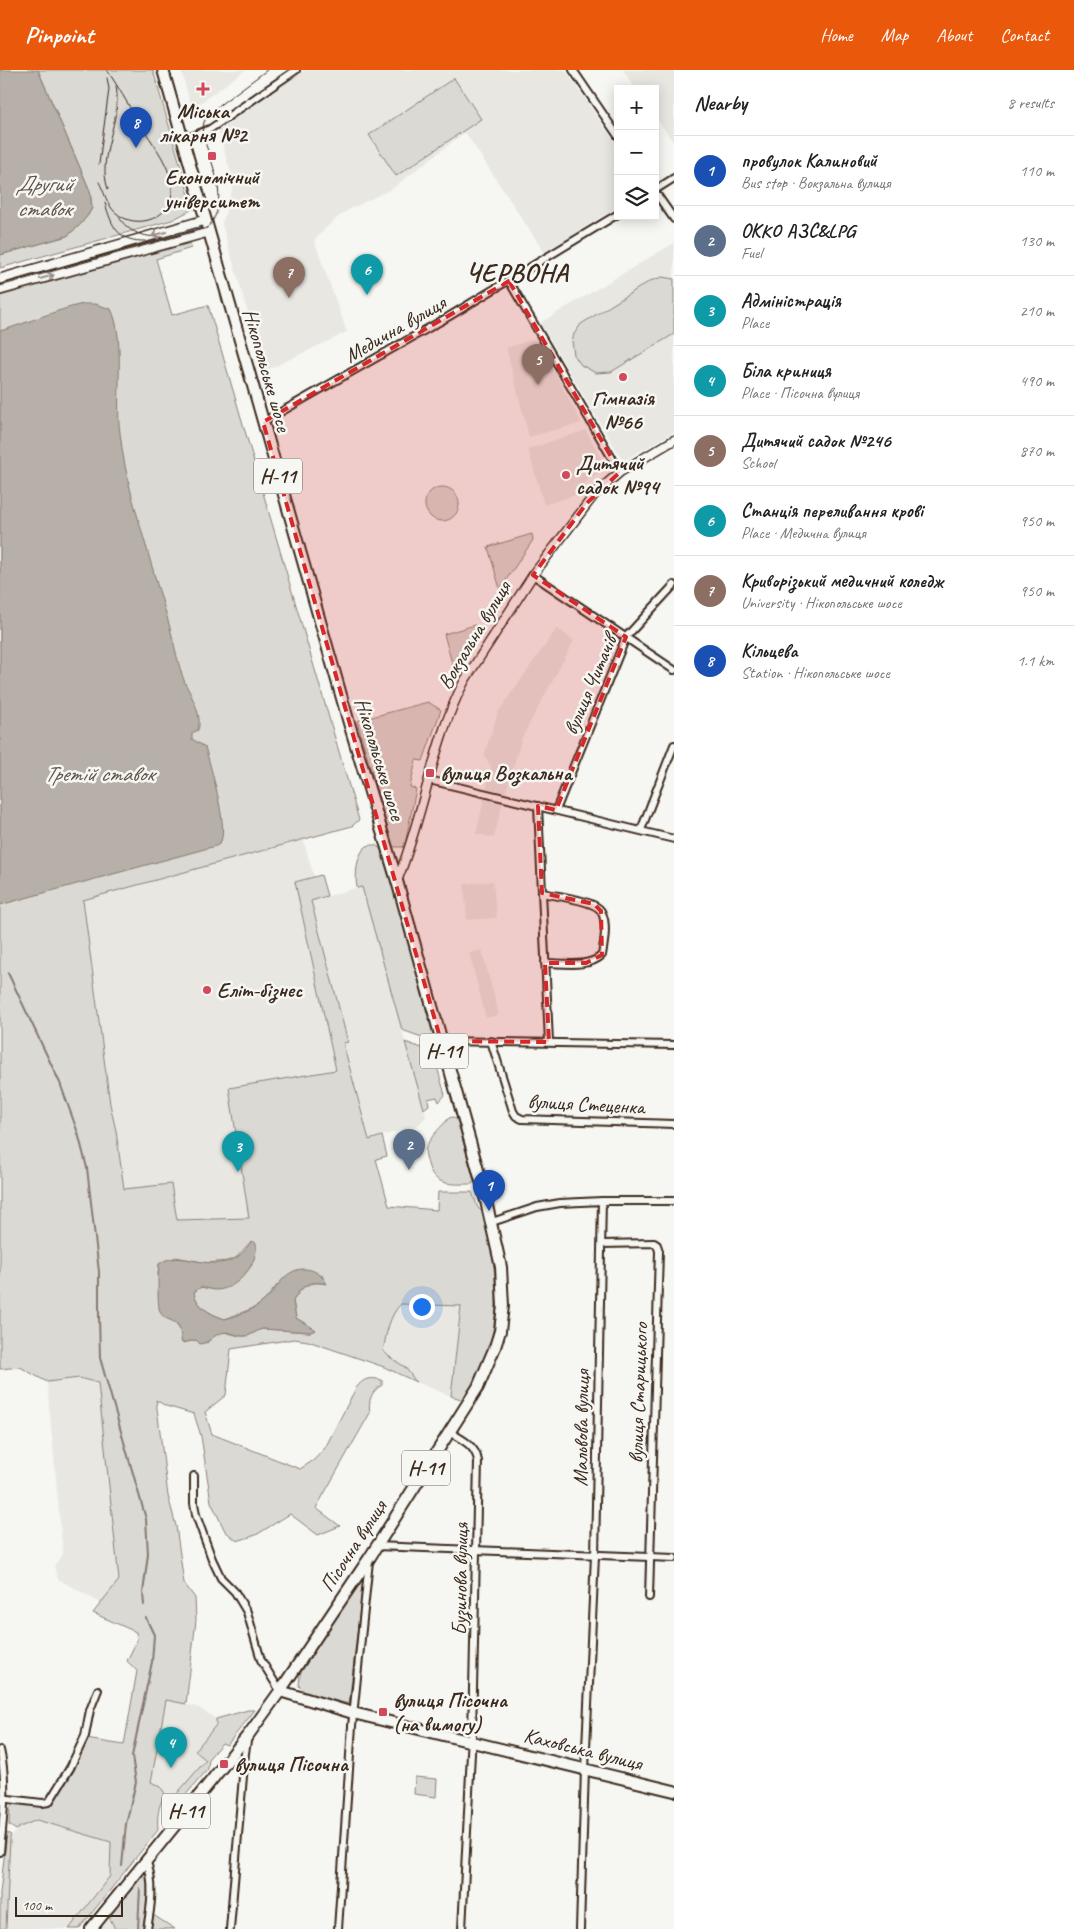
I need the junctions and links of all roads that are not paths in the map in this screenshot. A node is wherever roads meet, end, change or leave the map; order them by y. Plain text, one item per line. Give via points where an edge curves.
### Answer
1 (163, 70) edge
2 (296, 70) edge
3 (573, 70) edge
4 (614, 130) edge
5 (183, 140) junction
6 (674, 178) edge
7 (659, 188) edge
8 (659, 197) edge
9 (614, 216) edge
10 (674, 219) edge
11 (205, 220) junction
12 (208, 232) junction
13 (0, 279) edge
14 (509, 281) junction
15 (0, 290) edge
16 (263, 422) junction
17 (674, 440) edge
18 (620, 472) junction
19 (534, 575) junction
20 (674, 585) edge
21 (626, 637) junction
22 (674, 670) edge
23 (674, 745) edge
24 (429, 780) junction
25 (538, 806) junction
26 (556, 810) junction
27 (641, 830) junction
28 (674, 838) edge
29 (397, 881) junction
30 (542, 893) junction
31 (545, 962) junction
32 (441, 1041) junction
33 (491, 1041) junction
34 (548, 1042) junction
35 (674, 1045) edge
36 (674, 1124) edge
37 (602, 1201) junction
38 (674, 1202) edge
39 (492, 1222) junction
40 (602, 1244) junction
41 (449, 1432) junction
42 (194, 1476) dead end
43 (376, 1546) junction
44 (477, 1551) junction
45 (595, 1556) junction
46 (650, 1557) junction
47 (370, 1558) junction
48 (674, 1558) edge
49 (650, 1597) dead end
50 (98, 1690) dead end
51 (280, 1691) junction
52 (353, 1713) junction
53 (249, 1734) junction
54 (472, 1741) junction
55 (0, 1750) edge
56 (585, 1769) junction
57 (674, 1791) edge
58 (2, 1798) edge
59 (0, 1852) edge
60 (146, 1860) junction
61 (91, 1929) edge
62 (147, 1929) edge
63 (230, 1929) edge
64 (338, 1929) edge
65 (462, 1929) edge
66 (580, 1929) edge

1 - 5 main road, Нікопольське шосе / Н-11
2 - 5 street via 210,129
3 - 4 street
5 - 11 main road, Нікопольське шосе / Н-11
6 - 7 street
8 - 10 street
9 - 14 street, Медична вулиця
11 - 12 main road, Нікопольське шосе / Н-11
11 -> 13 main road
15 -> 12 main road
12 - 16 main road, Нікопольське шосе / Н-11
14 - 16 street, Медична вулиця
14 - 18 street
16 - 29 main road, Нікопольське шосе / Н-11
17 - 18 street, Вокзальна вулиця
18 - 19 street, Вокзальна вулиця via 587,504
19 - 21 street
19 - 24 street, Вокзальна вулиця via 459,690
20 - 21 street, вулиця Читачів
21 - 22 street
21 - 26 street, вулиця Читачів
23 - 27 street
24 - 25 street
24 - 29 street, Вокзальна вулиця
25 - 26 street
25 - 30 street
26 - 27 street
27 - 28 street
29 - 32 main road, Н-11
30 - 31 street
30 - 31 street via 594,904 601,911 604,924 602,955 597,960 586,963
31 - 34 street
32 - 33 street
32 - 39 main road, Н-11
33 - 34 street
33 - 36 street, вулиця Стеценка via 513,1111 520,1119
34 - 35 street
37 - 38 street
37 - 39 street via 552,1204
37 - 40 street, Мальвова вулиця
39 - 41 main road, Пісочна вулиця / Н-11 via 503,1284 500,1332 484,1375
40 - 45 street, Мальвова вулиця
40 - 46 street, вулиця Старицького via 654,1243 658,1251
41 - 43 main road, Пісочна вулиця / Н-11
41 - 44 street, Бузинова вулиця via 464,1440 477,1454
42 - 51 street via 196,1515 212,1559 221,1578 235,1592 247,1612 260,1660
43 - 44 street
43 - 47 main road, Пісочна вулиця / Н-11
44 - 45 street
44 - 54 street, Бузинова вулиця
45 - 46 street
45 - 56 street, Мальвова вулиця
46 - 48 street
46 - 49 street, вулиця Старицького
47 - 51 main road, Пісочна вулиця / Н-11
47 - 52 street
50 - 58 street via 85,1736 49,1802
51 - 52 main road, Каховська вулиця
51 - 53 main road, Пісочна вулиця / Н-11
52 - 54 main road, Каховська вулиця
52 - 64 street
53 - 60 main road, Пісочна вулиця / Н-11
53 - 63 street
54 - 56 main road, Каховська вулиця
54 - 65 street, Бузинова вулиця
55 - 58 street
56 - 57 main road, Каховська вулиця
56 - 66 street, Мальвова вулиця
58 - 59 street
60 - 61 main road, Пісочна вулиця / Н-11
60 - 62 street via 152,1873

